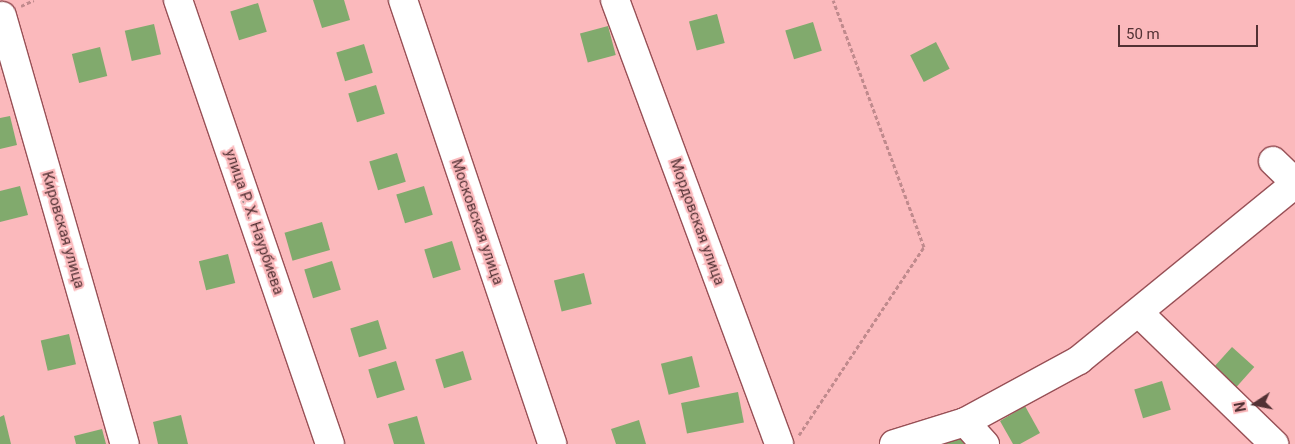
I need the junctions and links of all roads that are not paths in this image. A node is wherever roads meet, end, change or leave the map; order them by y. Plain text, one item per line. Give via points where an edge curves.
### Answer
1 (178, 0) edge
2 (403, 0) edge
3 (615, 0) edge
4 (2, 16) dead end
5 (1273, 161) dead end
6 (1295, 183) edge
7 (1140, 314) junction
8 (965, 422) junction
9 (125, 444) edge
10 (330, 444) edge
11 (552, 444) edge
12 (779, 444) edge
13 (894, 444) edge
14 (986, 444) edge
15 (1274, 444) edge

1 - 10 street, улица Р. Х. Наурбиева
2 - 11 street, Московская улица
3 - 12 street, Мордовская улица
4 - 9 street, Кировская улица
5 - 6 street
6 - 7 street
7 - 8 street via 1079,360
7 - 15 street
8 - 13 street
8 - 14 street

